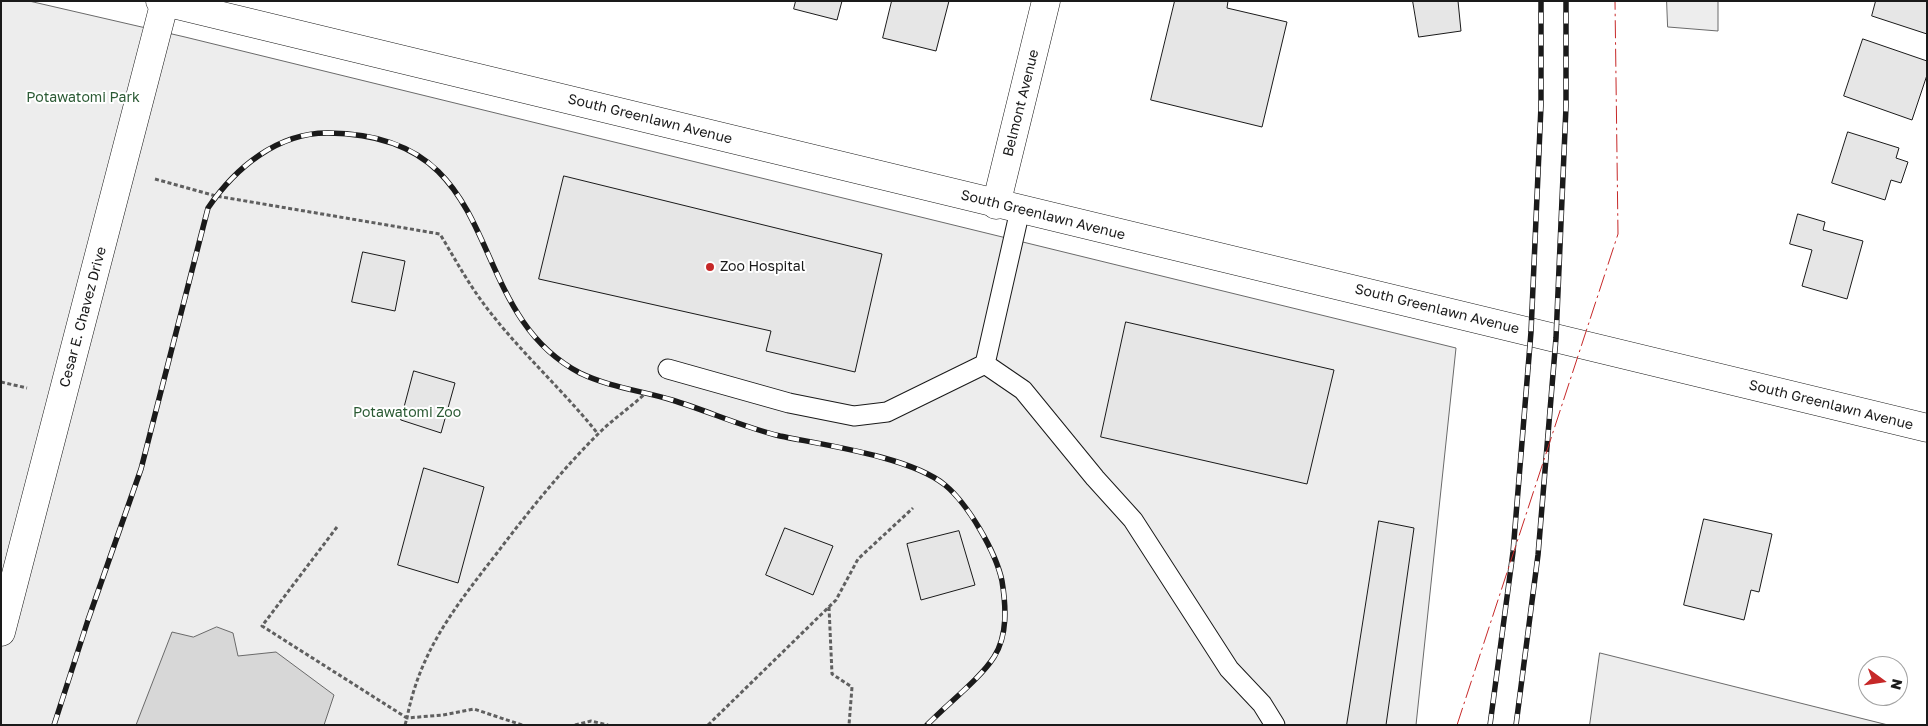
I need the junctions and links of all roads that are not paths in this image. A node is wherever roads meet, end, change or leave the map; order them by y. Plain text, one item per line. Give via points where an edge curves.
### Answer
1 (1046, 1) edge
2 (164, 2) edge
3 (1008, 207) junction
4 (985, 364) junction
5 (668, 369) road end
6 (1927, 428) edge
7 (1, 632) edge
8 (1275, 725) edge

1 - 3 street, Belmont Avenue
2 - 3 street, South Greenlawn Avenue
2 - 7 street, Cesar E. Chavez Drive
3 - 4 lane
3 - 6 street, South Greenlawn Avenue
4 - 5 lane via 886,412 854,416 789,403
4 - 8 lane via 1023,390 1133,520 1229,669 1262,704

